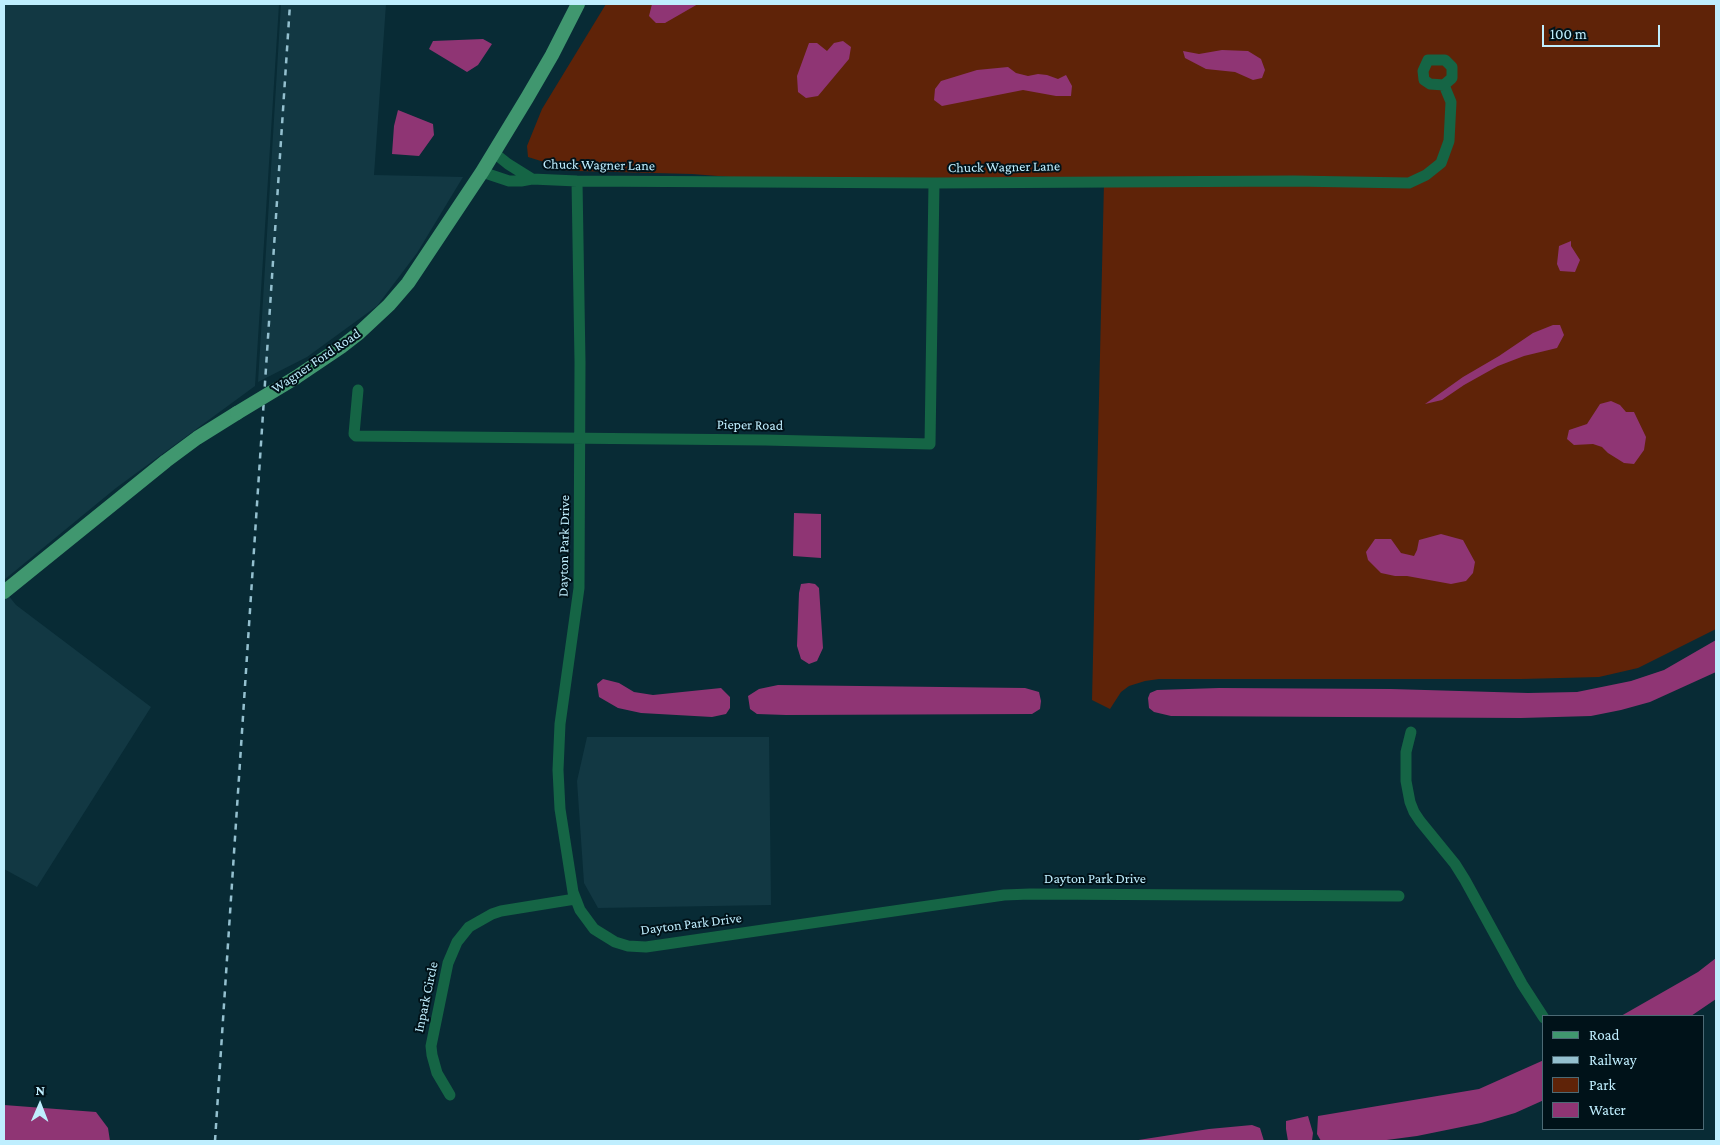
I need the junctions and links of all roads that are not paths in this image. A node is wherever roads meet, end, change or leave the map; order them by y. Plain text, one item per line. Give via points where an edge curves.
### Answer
1 (578, 4) edge
2 (1444, 85) dead end
3 (493, 152) junction
4 (482, 172) junction
5 (532, 179) junction
6 (578, 182) junction
7 (934, 183) junction
8 (358, 390) dead end
9 (580, 439) junction
10 (4, 592) edge
11 (1411, 732) dead end
12 (1400, 896) dead end
13 (575, 899) junction
14 (1542, 1015) edge
15 (450, 1095) dead end

1 - 3 main road, Wagner Ford Road via 547,64
2 - 7 street, Chuck Wagner Lane via 1452,102 1449,141 1441,163 1409,183
3 - 4 main road, Wagner Ford Road
3 - 5 street
4 - 5 street, Chuck Wagner Lane via 509,181
4 - 10 main road, Wagner Ford Road, bridge via 424,259 371,323 295,378 203,434 166,461
5 - 6 street, Chuck Wagner Lane
6 - 7 street, Chuck Wagner Lane
6 - 9 street, Dayton Park Drive
7 - 9 street, Pieper Road via 930,444
8 - 9 street, Pieper Road via 356,436
9 - 13 street, Dayton Park Drive via 579,588 560,724 558,770 560,809
11 - 14 street via 1406,752 1406,781 1414,812 1466,880
12 - 13 street, Dayton Park Drive via 1004,895 637,947 616,942 594,929
13 - 15 street, Inpark Circle via 492,914 469,928 457,942 445,974 431,1046 437,1073

